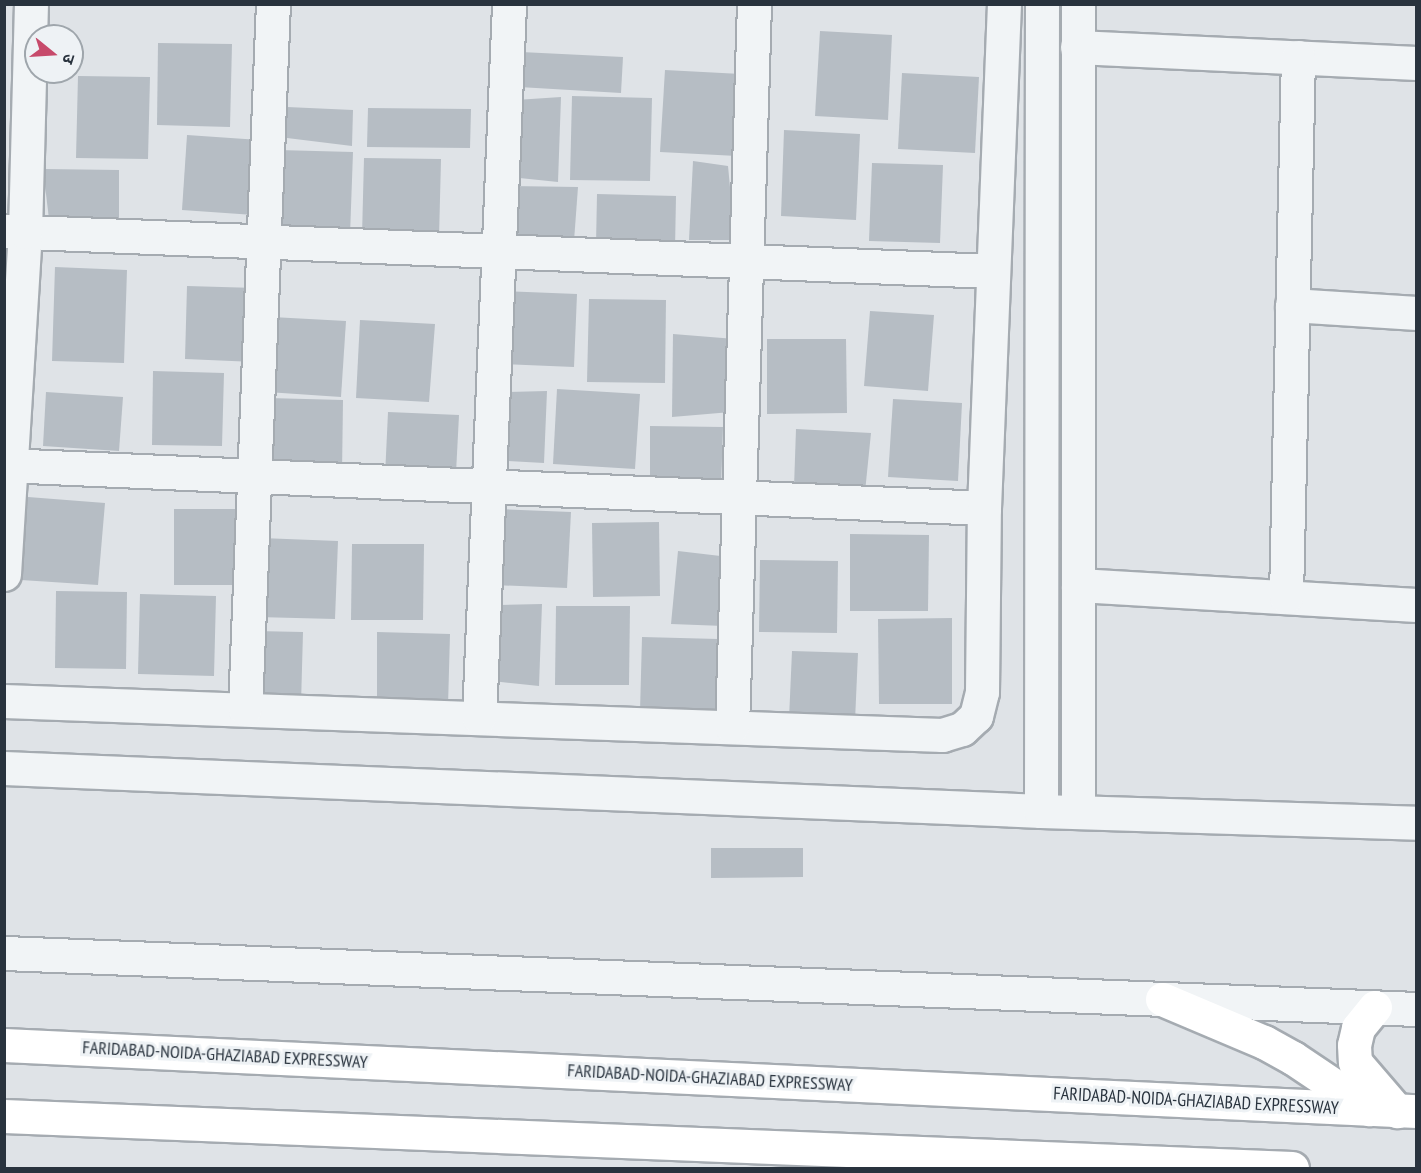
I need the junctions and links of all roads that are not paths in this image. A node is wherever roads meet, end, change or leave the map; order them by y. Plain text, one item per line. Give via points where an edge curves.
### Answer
1 (31, 4) edge
2 (273, 4) edge
3 (509, 4) edge
4 (754, 4) edge
5 (1004, 4) edge
6 (1042, 4) edge
7 (1078, 4) edge
8 (1077, 47) junction
9 (1298, 57) junction
10 (1416, 63) edge
11 (15, 231) edge
12 (264, 241) junction
13 (500, 251) junction
14 (746, 261) junction
15 (993, 271) junction
16 (1292, 305) junction
17 (1416, 313) edge
18 (7, 465) edge
19 (254, 476) junction
20 (490, 486) junction
21 (739, 497) junction
22 (984, 507) junction
23 (4, 574) edge
24 (1078, 585) junction
25 (1286, 597) junction
26 (1416, 605) edge
27 (4, 700) edge
28 (245, 710) junction
29 (479, 718) junction
30 (732, 727) junction
31 (4, 768) edge
32 (1041, 811) junction
33 (1078, 811) junction
34 (1416, 823) edge
35 (4, 953) edge
36 (1162, 999) junction
37 (1375, 1007) junction
38 (1416, 1009) edge
39 (4, 1045) edge
40 (1394, 1110) edge
41 (4, 1116) edge
42 (1292, 1168) edge

1 - 11 street
2 - 12 street
3 - 13 street
4 - 14 street
5 - 15 street
6 - 32 street
7 - 8 street
8 - 9 street
8 - 24 street
9 - 10 street
9 - 16 street
11 - 12 street
11 - 18 street
12 - 13 street
12 - 19 street
13 - 14 street
13 - 20 street
14 - 15 street
14 - 21 street
15 - 22 street
16 - 17 street
16 - 25 street
18 - 19 street
18 - 23 street
19 - 20 street
19 - 28 street
20 - 21 street
20 - 29 street
21 - 22 street
21 - 30 street
22 - 30 street via 982,692 976,716 963,729 942,735
24 - 25 street
24 - 33 street
25 - 26 street
27 - 28 street
28 - 29 street
29 - 30 street
31 - 32 street
32 - 33 street
33 - 34 street
35 - 36 street
36 - 37 street
36 - 40 main road via 1283,1053
37 - 38 street
37 - 40 main road via 1358,1028 1355,1062
39 - 40 main road, FARIDABAD-NOIDA-GHAZIABAD EXPRESSWAY
41 - 42 main road

